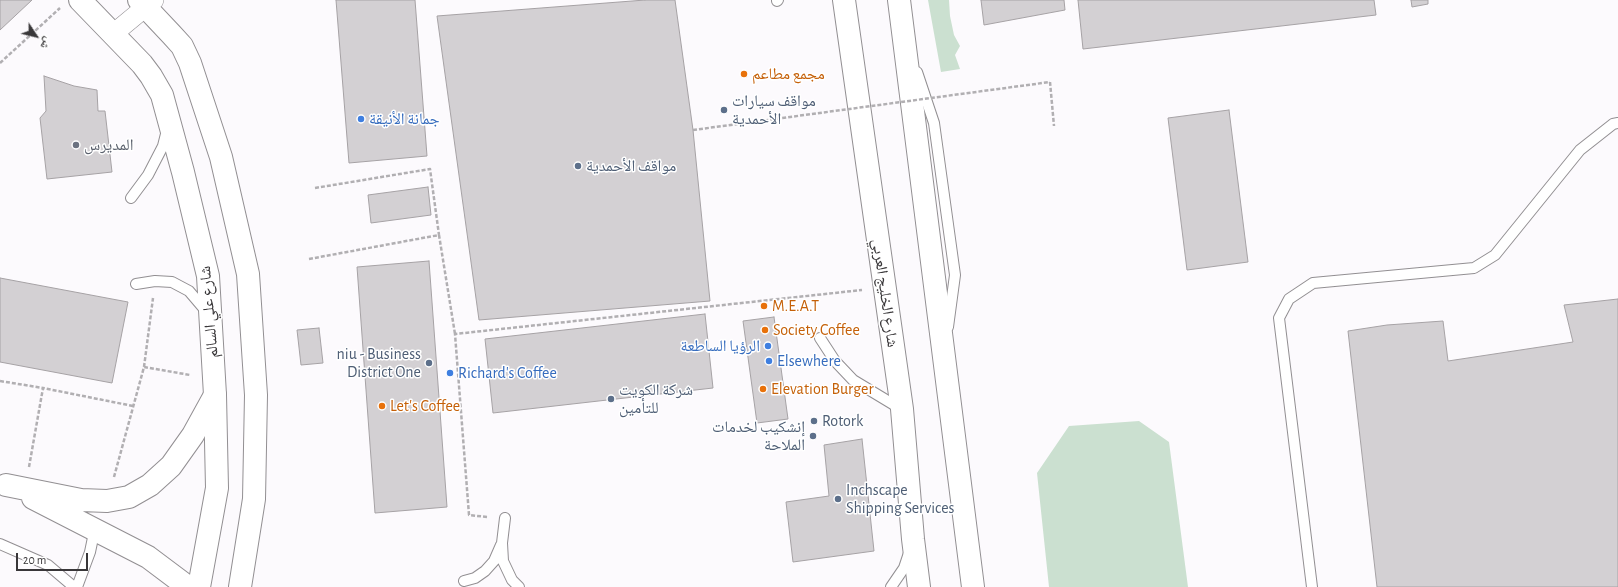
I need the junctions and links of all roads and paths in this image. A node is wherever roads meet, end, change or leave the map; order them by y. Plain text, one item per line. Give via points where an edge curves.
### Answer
1 (844, 0) edge
2 (900, 0) edge
3 (146, 2) edge
4 (72, 3) edge
5 (113, 34) junction
6 (0, 63) edge
7 (169, 122) junction
8 (1618, 123) edge
9 (1054, 126) dead end
10 (693, 130) dead end
11 (315, 188) dead end
12 (131, 198) dead end
13 (440, 235) junction
14 (309, 259) dead end
15 (155, 281) junction
16 (136, 284) dead end
17 (885, 288) junction
18 (211, 324) junction
19 (455, 334) junction
20 (820, 338) dead end
21 (144, 367) junction
22 (0, 380) edge
23 (215, 387) junction
24 (43, 388) junction
25 (133, 406) junction
26 (902, 410) junction
27 (10, 485) edge
28 (107, 501) junction
29 (505, 518) joint
30 (95, 528) junction
31 (913, 539) junction
32 (502, 543) junction
33 (0, 544) edge
34 (464, 581) dead end
35 (75, 587) edge
36 (188, 587) edge
37 (199, 587) edge
38 (240, 587) edge
39 (519, 587) edge
40 (891, 587) edge
41 (919, 587) edge
42 (973, 587) edge
43 (1312, 587) edge

1 - 17 main road, شارع الخليج العربي
2 - 42 main road
3 - 5 street
3 - 38 main road via 182,46 190,63 221,157 248,274 256,395 254,499
4 - 5 main road, شارع علي السالم
4 - 6 path
5 - 7 main road, شارع علي السالم via 151,76 162,95
7 - 12 lane via 163,146 148,175
7 - 18 main road, شارع علي السالم via 208,276
8 - 43 lane via 1613,124 1580,150 1495,255 1474,268 1313,283 1289,299 1279,318
9 - 10 path, bridge via 1050,82
11 - 13 path via 430,169
13 - 14 path
13 - 19 path
15 - 16 lane
15 - 18 lane via 172,282 189,291 204,307
15 - 21 path
17 - 19 path
17 - 26 main road, شارع الخليج العربي
18 - 23 main road, شارع علي السالم
19 - 29 path via 469,515
20 - 26 lane via 835,361 853,380
21 - 23 path
21 - 25 path
22 - 24 path
23 - 28 main road via 192,435 171,466 150,485 129,497
23 - 37 main road, شارع علي السالم via 217,488
24 - 25 path
24 - 27 path
25 - 28 path
26 - 31 main road, شارع الخليج العربي
27 - 28 main road via 81,500
27 - 30 main road
29 - 32 lane
30 - 35 lane via 90,552
30 - 36 main road via 148,556
31 - 40 lane via 904,568
31 - 41 main road, شارع الخليج العربي
32 - 34 lane via 494,561 485,572
32 - 39 lane via 506,570
33 - 35 lane via 48,565

